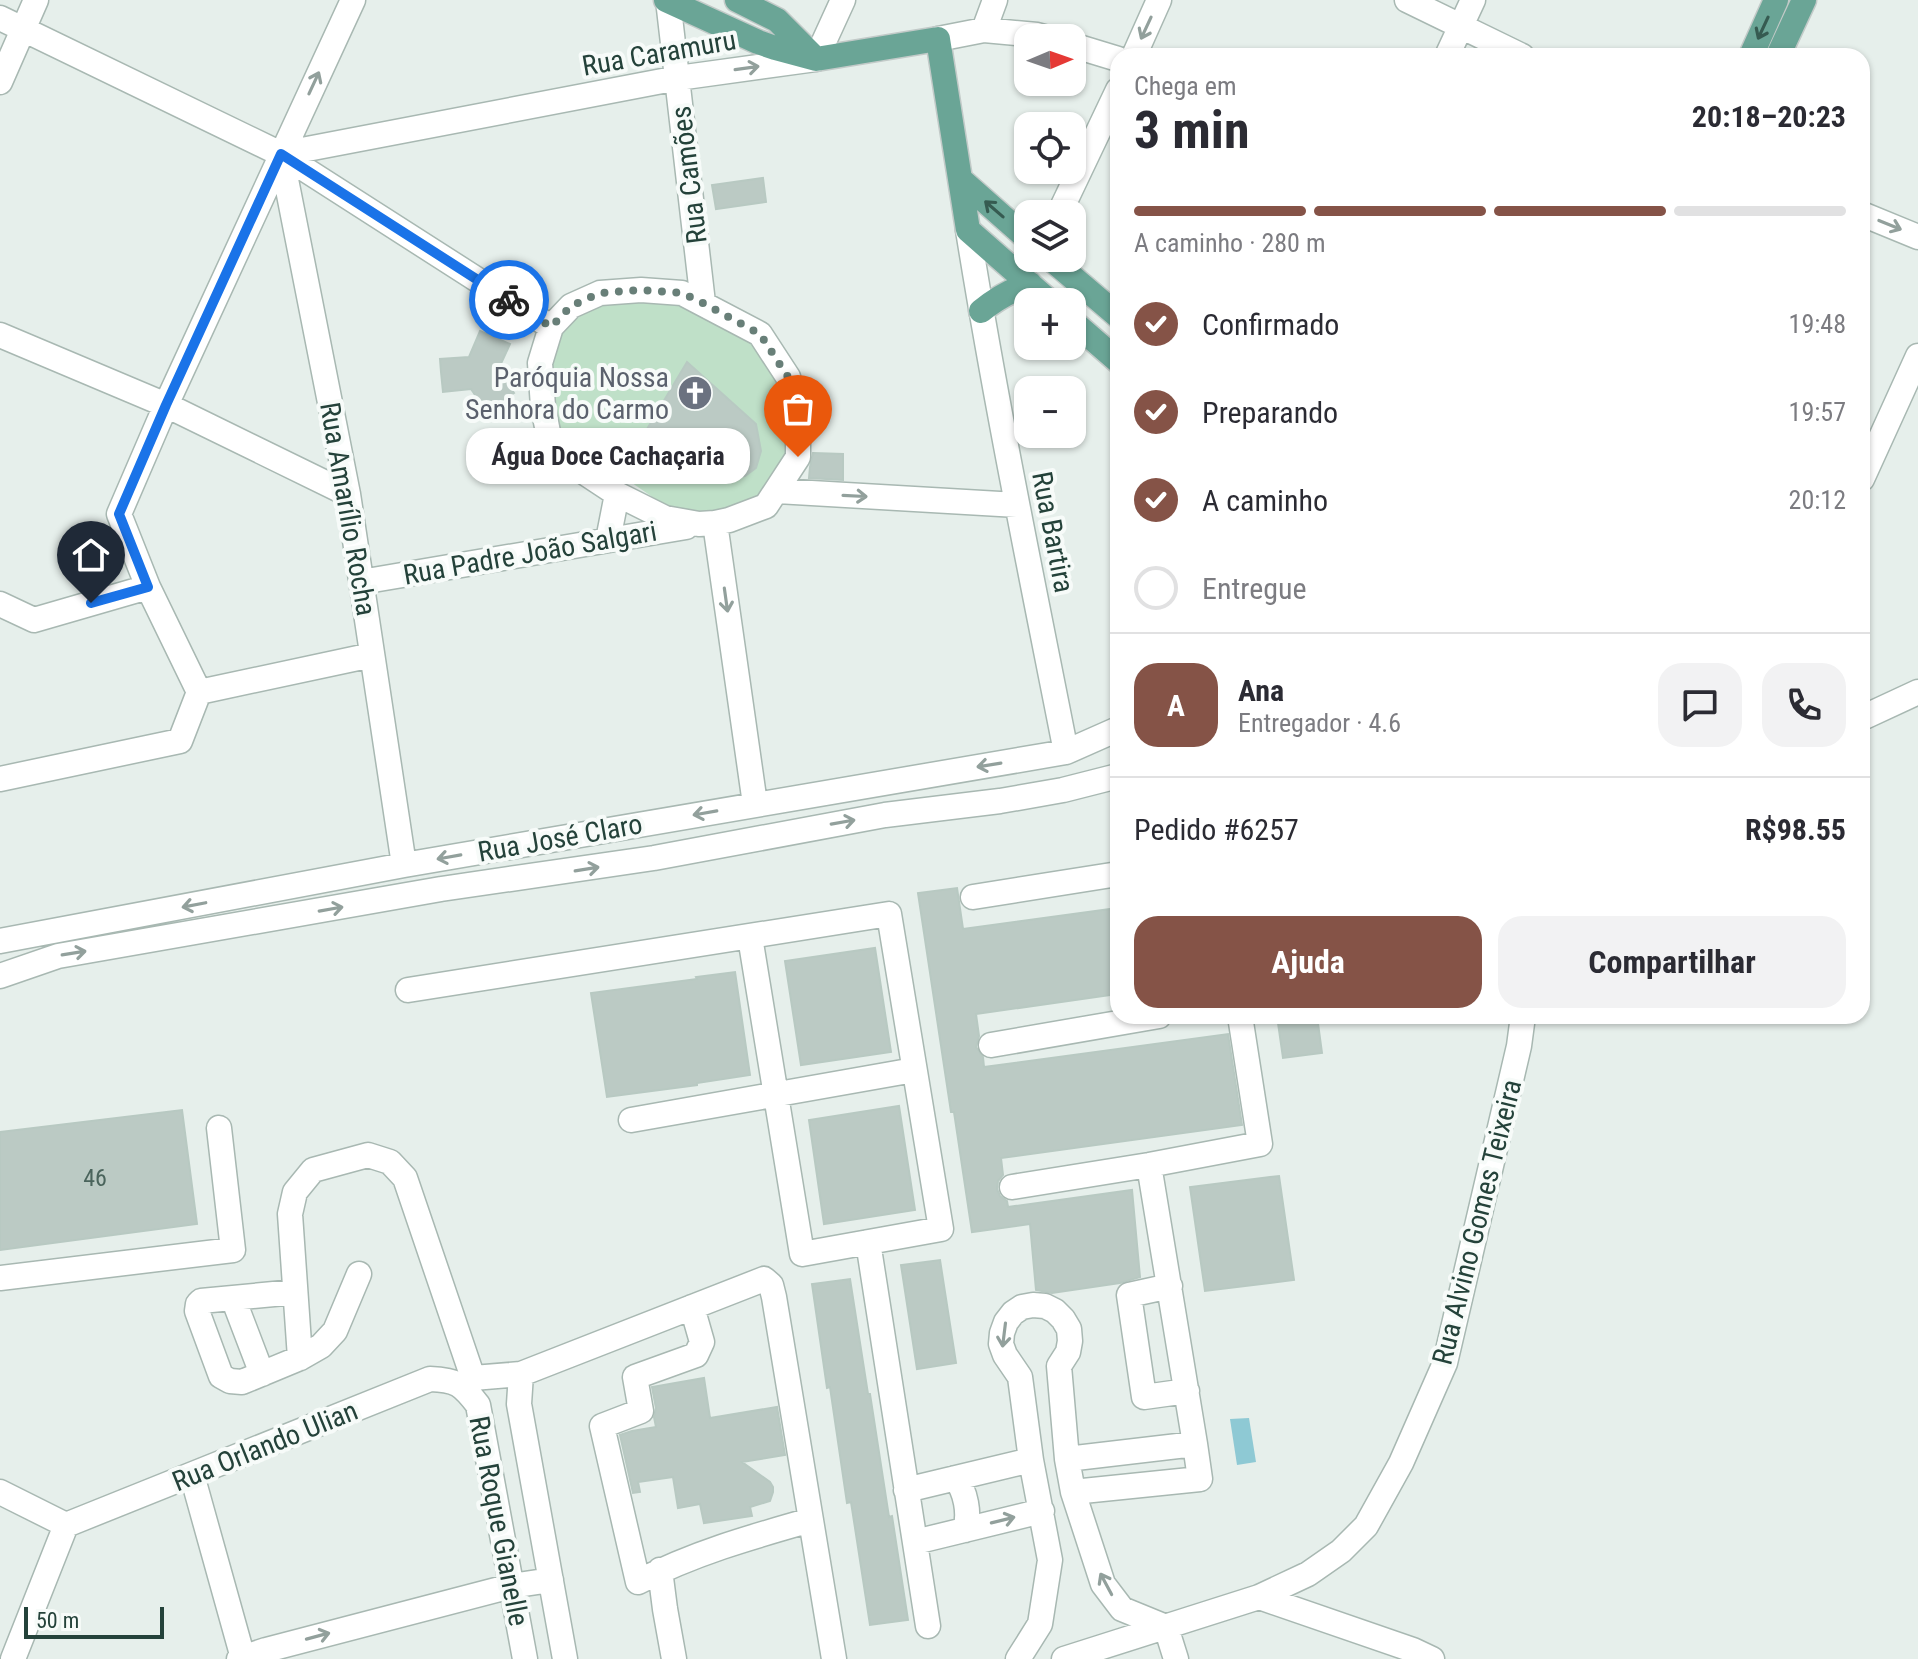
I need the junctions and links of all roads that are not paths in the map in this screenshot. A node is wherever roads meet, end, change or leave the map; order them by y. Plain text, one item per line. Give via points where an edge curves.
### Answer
1 (36, 0) edge
2 (353, 0) edge
3 (667, 0) edge
4 (737, 0) edge
5 (843, 0) edge
6 (995, 0) edge
7 (1159, 0) edge
8 (1407, 0) edge
9 (1473, 0) edge
10 (1776, 0) edge
11 (1804, 0) edge
12 (0, 18) edge
13 (1461, 26) junction
14 (22, 29) junction
15 (984, 30) junction
16 (1014, 33) edge
17 (938, 39) junction
18 (1138, 48) edge
19 (1451, 48) edge
20 (1506, 48) edge
21 (1755, 48) edge
22 (1782, 48) edge
23 (1086, 49) edge
24 (1110, 57) edge
25 (816, 59) junction
26 (678, 78) junction
27 (0, 82) edge
28 (1110, 107) edge
29 (281, 154) junction
30 (960, 179) junction
31 (1066, 200) edge
32 (1870, 217) edge
33 (1014, 227) edge
34 (968, 230) junction
35 (1918, 237) edge
36 (1066, 272) edge
37 (1030, 284) junction
38 (1034, 288) edge
39 (703, 303) junction
40 (1110, 309) edge
41 (981, 311) junction
42 (551, 327) junction
43 (1086, 333) edge
44 (0, 335) edge
45 (1110, 354) edge
46 (1918, 356) edge
47 (166, 405) junction
48 (1870, 461) edge
49 (777, 491) junction
50 (348, 494) junction
51 (617, 494) junction
52 (1017, 505) junction
53 (707, 524) junction
54 (608, 540) junction
55 (361, 582) junction
56 (148, 587) junction
57 (0, 604) edge
58 (372, 655) junction
59 (199, 692) junction
60 (1918, 692) edge
61 (1870, 714) edge
62 (1110, 733) edge
63 (1066, 752) junction
64 (1110, 778) edge
65 (0, 779) edge
66 (755, 804) junction
67 (404, 865) junction
68 (1110, 875) edge
69 (973, 897) dead end
70 (750, 937) junction
71 (0, 941) edge
72 (0, 976) edge
73 (408, 990) dead end
74 (1113, 1024) edge
75 (1241, 1024) edge
76 (1522, 1024) edge
77 (1528, 1024) edge
78 (991, 1045) dead end
79 (1519, 1046) junction
80 (914, 1070) junction
81 (776, 1093) junction
82 (631, 1120) dead end
83 (219, 1128) dead end
84 (1149, 1165) junction
85 (1012, 1187) dead end
86 (868, 1242) junction
87 (359, 1274) dead end
88 (0, 1278) edge
89 (1170, 1286) junction
90 (295, 1292) junction
91 (233, 1298) junction
92 (692, 1307) junction
93 (300, 1358) junction
94 (262, 1374) junction
95 (521, 1374) junction
96 (469, 1383) junction
97 (1187, 1391) junction
98 (1195, 1444) junction
99 (1130, 1452) junction
100 (1067, 1459) junction
101 (1031, 1460) junction
102 (192, 1475) junction
103 (955, 1478) junction
104 (1136, 1485) junction
105 (906, 1490) junction
106 (0, 1492) edge
107 (1073, 1492) junction
108 (1042, 1511) junction
109 (811, 1520) junction
110 (66, 1525) junction
111 (965, 1530) junction
112 (915, 1542) junction
113 (660, 1570) junction
114 (551, 1580) junction
115 (511, 1586) junction
116 (1259, 1597) junction
117 (928, 1626) dead end
118 (1166, 1627) junction
119 (241, 1658) edge
120 (13, 1659) edge
121 (525, 1659) edge
122 (565, 1659) edge
123 (674, 1659) edge
124 (834, 1659) edge
125 (1018, 1659) edge
126 (1064, 1659) edge
127 (1176, 1659) edge
128 (1432, 1659) edge

1 - 14 street
29 -> 2 street
3 - 25 main road via 758,42
3 - 26 street, Rua Camões
4 - 25 main road via 777,20
5 - 25 street
6 - 15 street
7 -> 18 street
8 - 13 street
9 - 13 street
10 -> 21 main road
11 - 22 main road
12 - 14 street
13 - 19 street
13 - 20 street
14 - 27 street
14 - 29 street
15 - 16 street, Rua Caramuru
15 - 17 street, Rua Caramuru
17 - 25 main road, Rua Caramuru
17 - 30 main road, Rua Bartira
23 - 24 street
26 -> 25 street, Rua Caramuru
26 - 29 street, Rua Caramuru
26 - 39 street, Rua Camões
28 - 31 street
29 - 42 street
29 - 47 street
29 - 50 street, Rua Amarílio Rocha
33 -> 30 main road
30 - 34 main road, Rua Bartira
32 -> 35 street
34 - 37 main road
34 - 41 street, Rua Bartira
36 - 40 main road
37 - 38 main road
37 - 41 main road via 998,297
39 - 42 street via 682,293 600,293 571,306
39 - 49 street via 760,334 788,377 798,419 798,457
41 - 52 street, Rua Bartira
42 - 51 street via 540,363 549,437 561,457
43 - 45 main road
44 - 47 street
46 - 48 street
47 - 50 street
47 - 56 street via 119,514
49 -> 52 street
49 - 53 street via 766,506
50 - 55 street, Rua Amarílio Rocha
51 - 53 street via 665,518
51 - 54 street
52 - 63 street, Rua Bartira
53 - 54 street, Rua Padre João Salgari
53 -> 66 street
54 - 55 street, Rua Padre João Salgari
55 - 58 street, Rua Amarílio Rocha
56 - 57 street via 34,620
56 - 59 street
58 - 59 street
58 - 67 street, Rua Amarílio Rocha
59 - 65 street via 180,741
60 - 61 street
62 - 63 street, Rua José Claro
63 -> 66 street, Rua José Claro
72 -> 64 street, Rua José Claro via 58,956 885,815 1000,801
66 -> 67 street, Rua José Claro
67 -> 71 street, Rua José Claro
68 - 69 street
70 - 73 street
70 - 80 street via 889,914
70 - 81 street
74 - 78 street
75 - 84 street via 1260,1144
76 - 79 street, Rua Alvino Gomes Teixeira
77 - 79 street, Rua Alvino Gomes Teixeira
79 - 116 street, Rua Alvino Gomes Teixeira via 1445,1363 1401,1463 1366,1526 1341,1551
80 - 81 street
80 - 86 street via 941,1229
81 - 82 street
81 - 86 street via 802,1254
83 - 88 street via 233,1250
84 - 85 street
84 - 89 street
86 - 105 street
87 - 93 street via 335,1331
89 - 97 street
89 - 97 street via 1129,1295 1144,1397
90 - 91 street
90 - 93 street, Rua Roque Gianelle
90 - 96 street, Rua Roque Gianelle via 290,1214 295,1192 313,1170 368,1155 390,1162 405,1178
91 - 94 street
91 - 94 street via 198,1304 221,1376 242,1382
92 - 95 street, Rua Orlando Ulian
92 - 109 street, Rua Orlando Ulian via 764,1279 771,1285
92 - 113 street via 702,1342 696,1355 635,1377 641,1411 602,1426 638,1582
93 - 94 street
95 - 96 street, Rua Orlando Ulian
95 - 114 street via 519,1404
96 - 102 street, Rua Orlando Ulian via 430,1379
96 - 115 street, Rua Roque Gianelle via 478,1405
97 - 98 street
98 - 99 street
98 - 104 street via 1200,1479
99 - 100 street
99 - 104 street
100 -> 101 street via 1059,1366 1068,1352 1069,1329 1055,1311 1033,1305 1013,1313 1001,1344 1020,1377
100 - 107 street
101 - 103 street
101 - 108 street
102 - 110 street, Rua Orlando Ulian
102 - 119 street
103 - 105 street
103 - 111 street via 963,1487
104 - 107 street
105 - 112 street
106 - 110 street
118 -> 107 street via 1122,1609 1103,1584
111 -> 108 street
108 - 125 street via 1050,1560 1040,1624
109 - 113 street via 710,1549
109 - 124 street
110 - 120 street
111 - 112 street
112 - 117 street
113 - 123 street
114 - 115 street
114 - 122 street
119 -> 115 street
115 - 121 street, Rua Roque Gianelle
116 - 118 street, Rua Alvino Gomes Teixeira
116 - 128 street
118 - 126 street, Rua Alvino Gomes Teixeira
118 - 127 street

